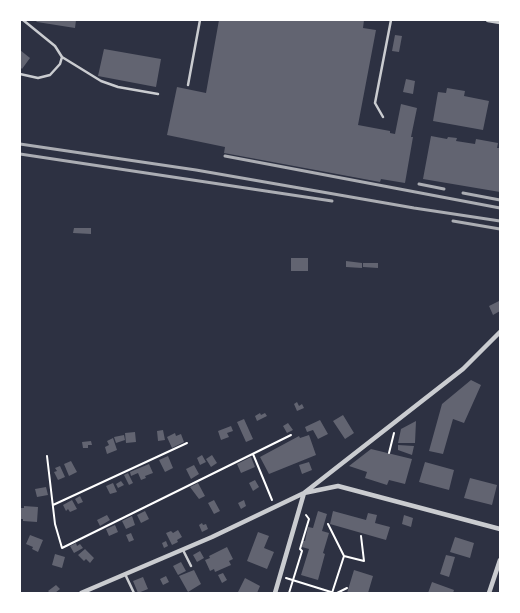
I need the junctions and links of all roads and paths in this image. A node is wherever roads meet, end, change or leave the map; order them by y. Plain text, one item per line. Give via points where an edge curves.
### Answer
1 (22, 20) edge
2 (200, 20) edge
3 (390, 20) edge
4 (488, 20) edge
5 (500, 22) edge
6 (62, 57) junction
7 (20, 74) edge
8 (188, 85) dead end
9 (158, 94) dead end
10 (383, 117) dead end
11 (500, 332) edge
12 (396, 420) junction
13 (291, 435) dead end
14 (187, 443) dead end
15 (389, 453) dead end
16 (252, 454) junction
17 (47, 456) dead end
18 (304, 492) junction
19 (52, 506) junction
20 (275, 507) junction
21 (300, 507) junction
22 (328, 524) dead end
23 (500, 529) edge
24 (361, 536) dead end
25 (183, 550) junction
26 (344, 556) junction
27 (500, 560) edge
28 (191, 566) dead end
29 (125, 574) junction
30 (280, 576) junction
31 (293, 580) junction
32 (347, 588) dead end
33 (81, 593) edge
34 (134, 593) edge
35 (275, 593) edge
36 (289, 593) edge
37 (333, 593) edge
38 (337, 593) edge
39 (489, 593) edge

1 - 6 lane via 55,46
2 - 8 lane
3 - 10 lane via 375,103
4 - 5 street
6 - 7 lane via 50,74 38,78
6 - 9 lane via 101,81
11 - 12 street via 463,369
12 - 15 path
12 - 18 street
13 - 16 path
14 - 19 path
16 - 19 path via 62,548
16 - 20 path
17 - 19 path
18 - 20 street
18 - 21 street
18 - 23 street via 338,486
20 - 25 street
21 - 30 street
21 - 31 path via 308,519
22 - 26 path
24 - 26 path via 364,561
25 - 28 lane
25 - 29 street
26 - 37 path
27 - 39 street
29 - 33 street
29 - 34 lane
30 - 31 path
30 - 35 street
31 - 36 path
31 - 37 path
32 - 38 path

